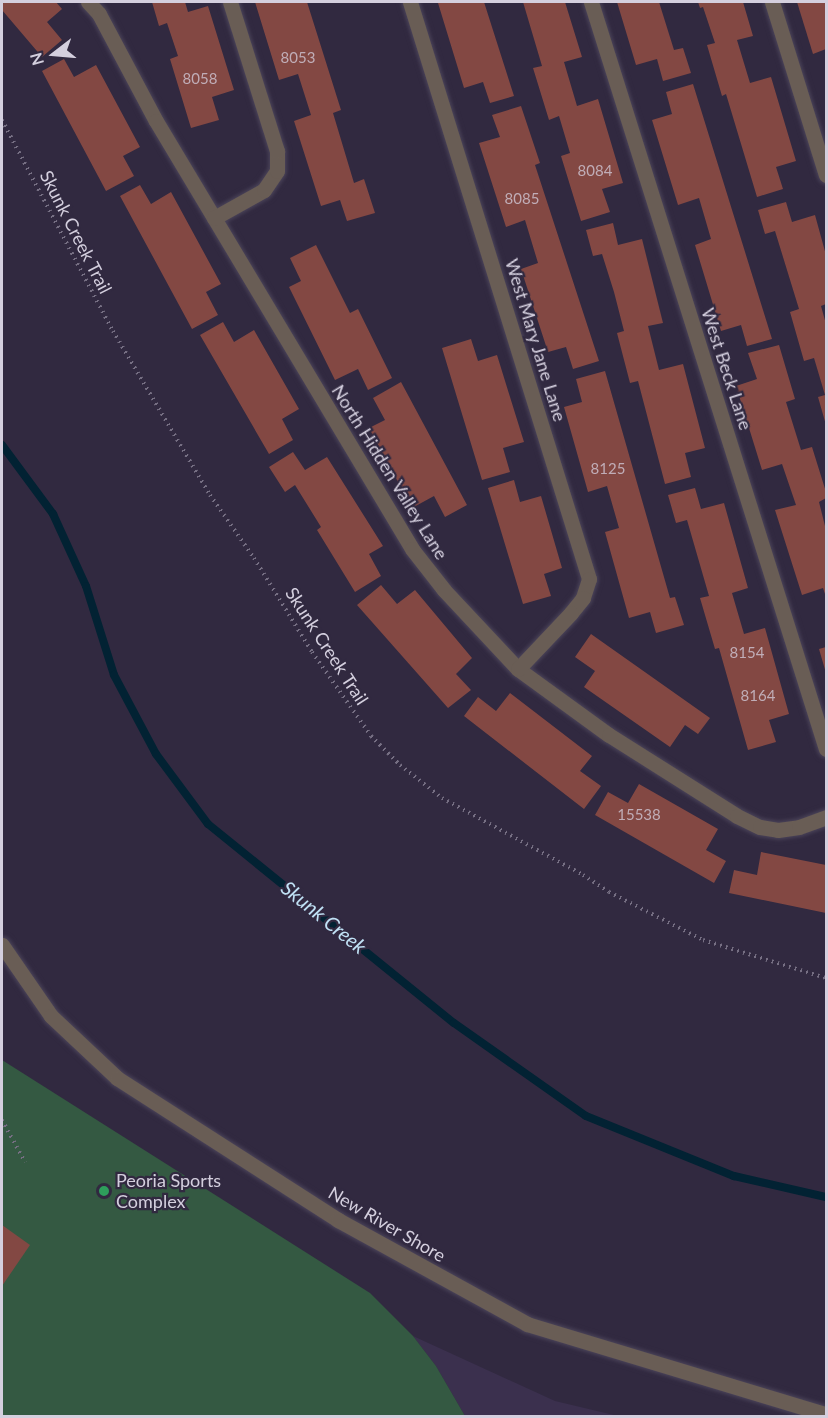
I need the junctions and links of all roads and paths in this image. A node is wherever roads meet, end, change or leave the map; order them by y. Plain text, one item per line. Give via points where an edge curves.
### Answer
1 (88, 2) edge
2 (230, 2) edge
3 (410, 2) edge
4 (591, 2) edge
5 (772, 2) edge
6 (2, 120) edge
7 (826, 175) edge
8 (214, 218) junction
9 (518, 669) junction
10 (826, 749) edge
11 (826, 818) edge
12 (2, 945) edge
13 (826, 978) edge
14 (2, 1120) edge
15 (26, 1162) dead end
16 (826, 1414) edge

1 - 8 street, North Hidden Valley Lane via 111,35 135,85
2 - 8 street via 277,151 277,171 264,190
3 - 9 street, West Mary Jane Lane via 589,579 583,597 570,614
4 - 10 street, West Beck Lane
5 - 7 street
6 - 13 path, Skunk Creek Trail via 112,331 210,495 371,736 442,798 609,892 703,940
8 - 9 street, North Hidden Valley Lane via 412,549 444,590
9 - 11 street, North Hidden Valley Lane via 609,735 759,827 778,830
12 - 16 street, New River Shore via 51,1016 117,1078 338,1221 526,1324
14 - 15 path

